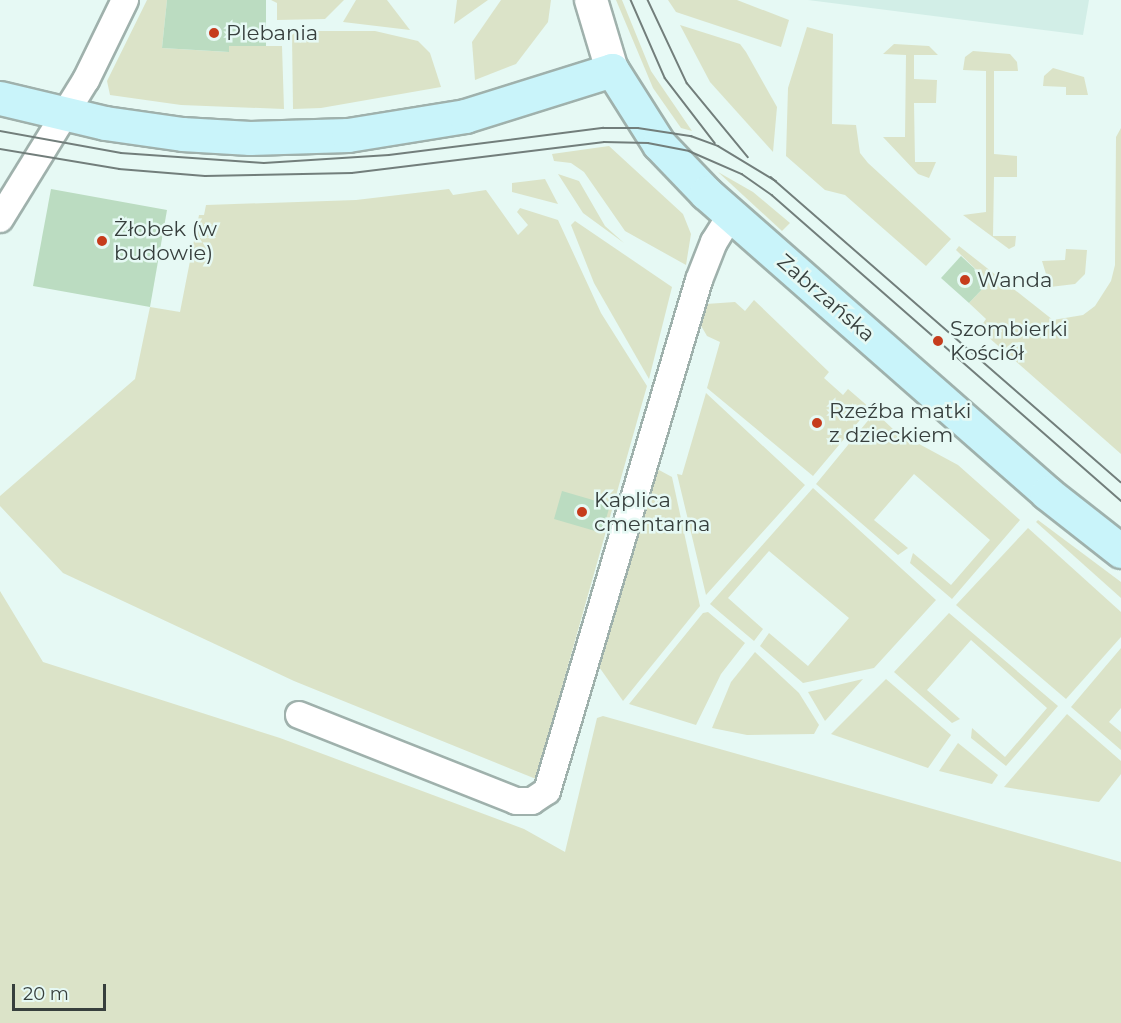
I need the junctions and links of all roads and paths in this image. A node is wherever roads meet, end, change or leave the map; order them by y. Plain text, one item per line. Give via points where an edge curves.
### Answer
1 (125, 0) edge
2 (591, 0) edge
3 (612, 70) junction
4 (0, 98) edge
5 (64, 114) junction
6 (731, 215) junction
7 (0, 219) edge
8 (1121, 551) edge
9 (299, 715) dead end

1 - 5 street via 86,80
2 - 3 street, Zabrzańska
3 - 5 main road via 465,116 348,135 250,138 182,134
3 - 6 main road, Zabrzańska via 659,144
4 - 5 main road
5 - 7 street
6 - 8 main road, Zabrzańska via 1047,493
6 - 9 street via 714,242 699,280 547,791 532,801 516,801

